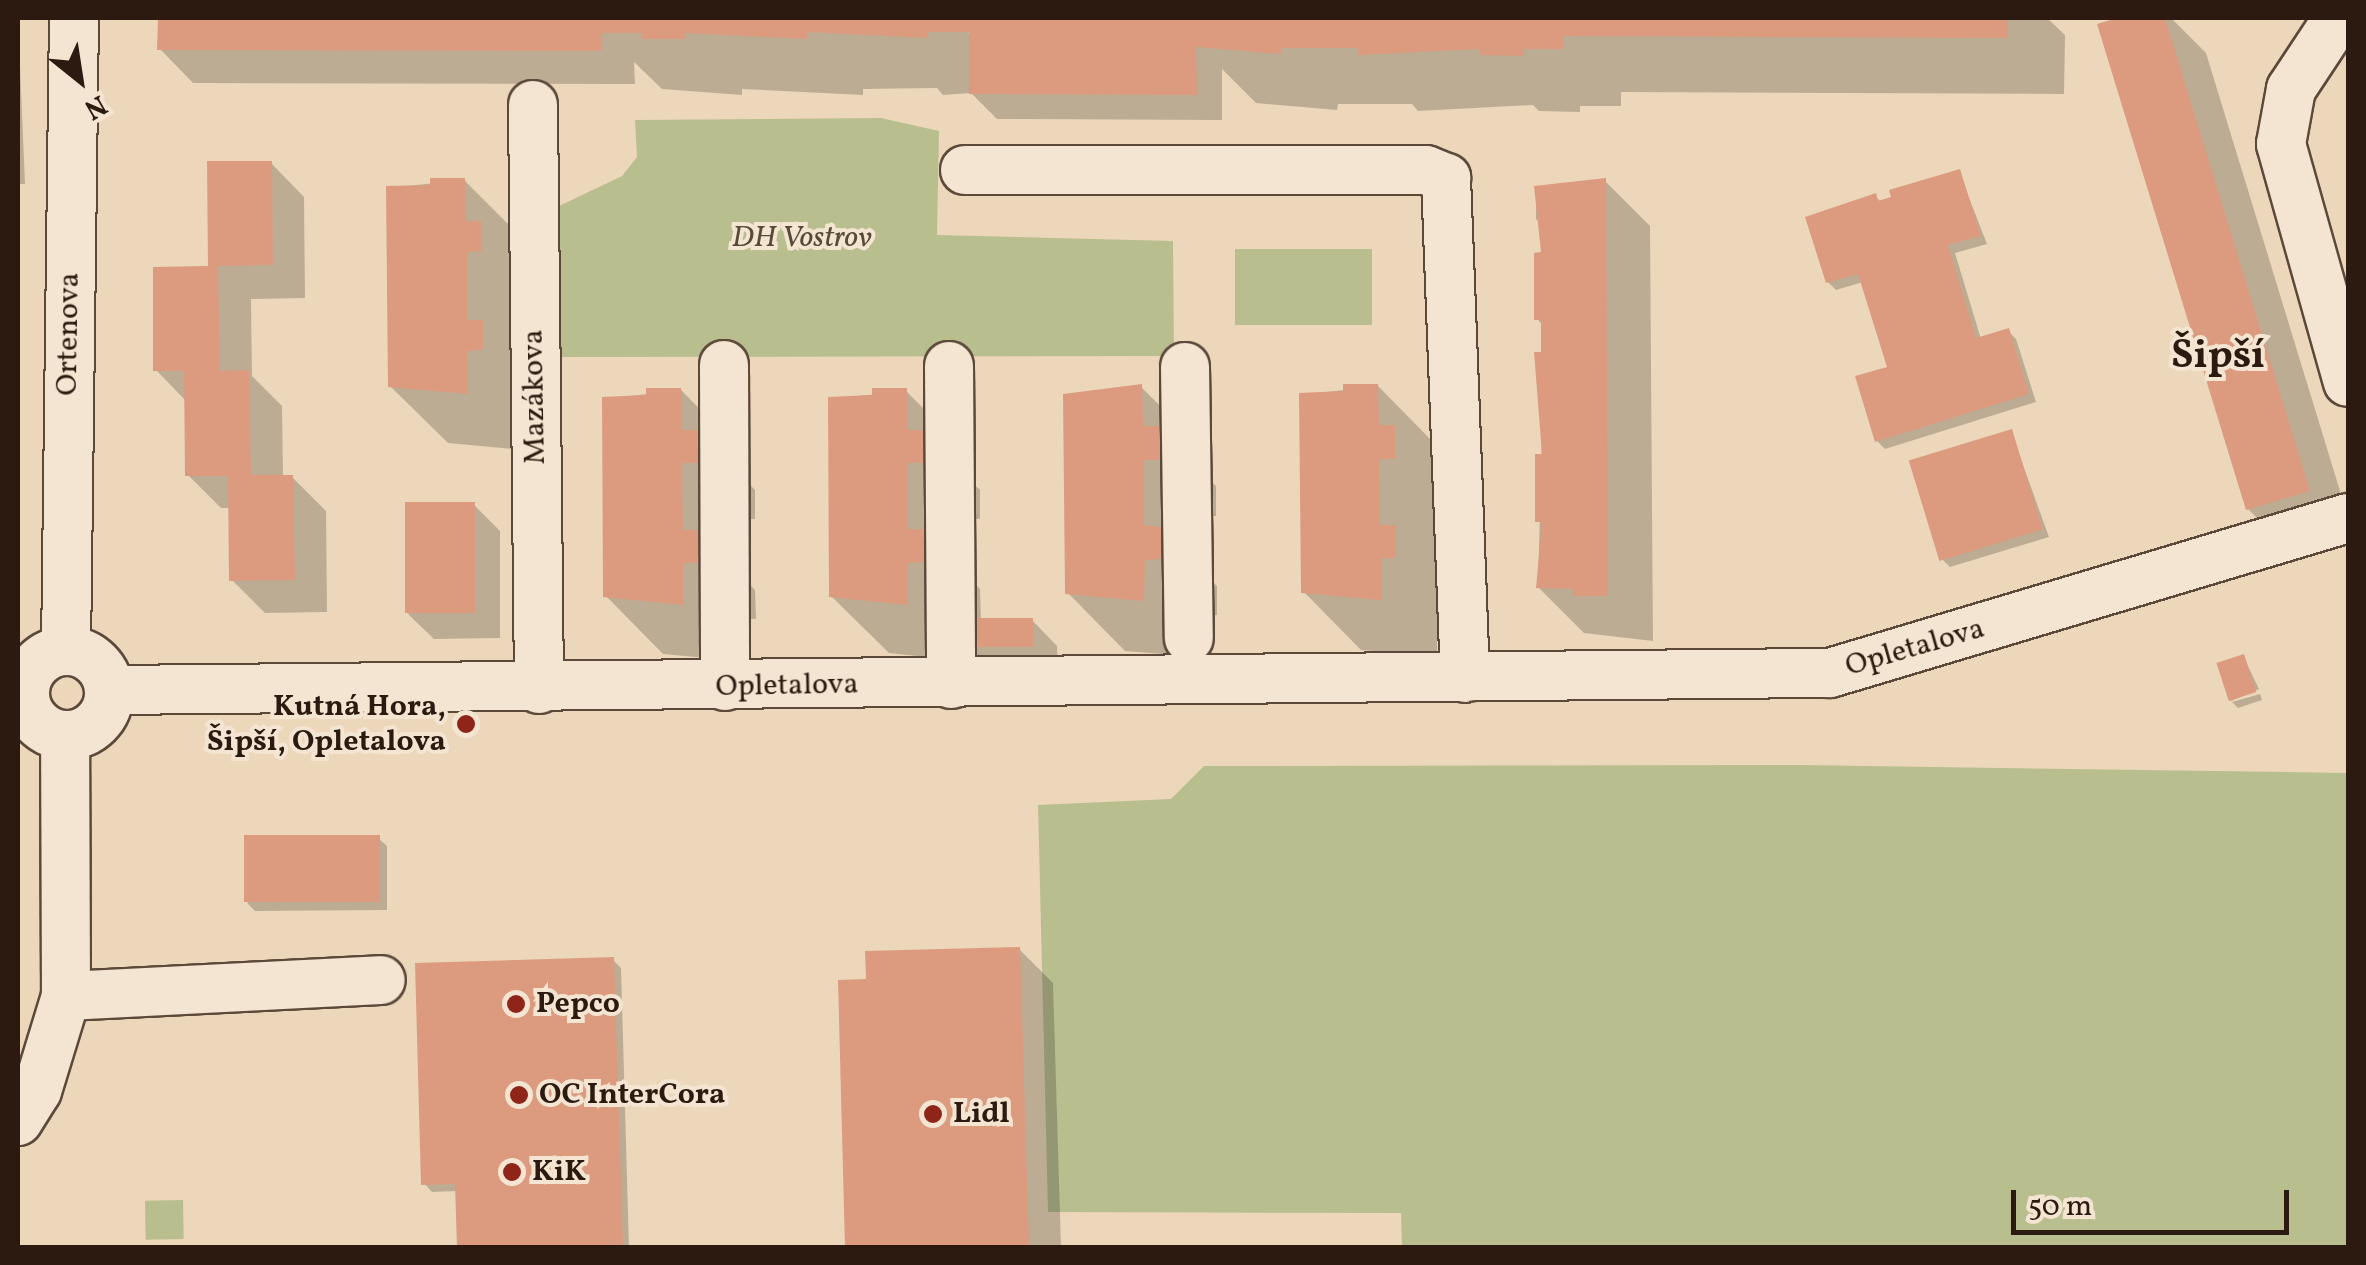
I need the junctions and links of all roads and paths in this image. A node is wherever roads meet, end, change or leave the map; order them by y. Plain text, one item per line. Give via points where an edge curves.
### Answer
1 (74, 18) edge
2 (2338, 18) edge
3 (533, 104) dead end
4 (966, 170) dead end
5 (724, 365) dead end
6 (949, 366) dead end
7 (1185, 367) dead end
8 (2348, 382) edge
9 (2348, 518) edge
10 (1189, 638) dead end
11 (1465, 678) junction
12 (32, 680) edge
13 (952, 684) junction
14 (725, 686) junction
15 (539, 688) junction
16 (110, 690) junction
17 (65, 736) junction
18 (381, 980) dead end
19 (66, 996) junction
20 (18, 1121) edge

1 - 12 street, Ortenova
2 - 8 street via 2291,89 2281,144
3 - 15 street, Mazákova
4 - 11 street via 1426,170 1446,178
5 - 14 street
6 - 13 street
7 - 10 street
9 - 11 street, Opletalova via 1830,673
11 - 13 street, Opletalova
12 - 16 street via 100,666
12 - 17 street via 39,725
13 - 14 street, Opletalova
14 - 15 street, Opletalova
15 - 16 street, Opletalova
16 - 17 street via 99,722
17 - 19 street
18 - 19 street
19 - 20 street via 36,1091

